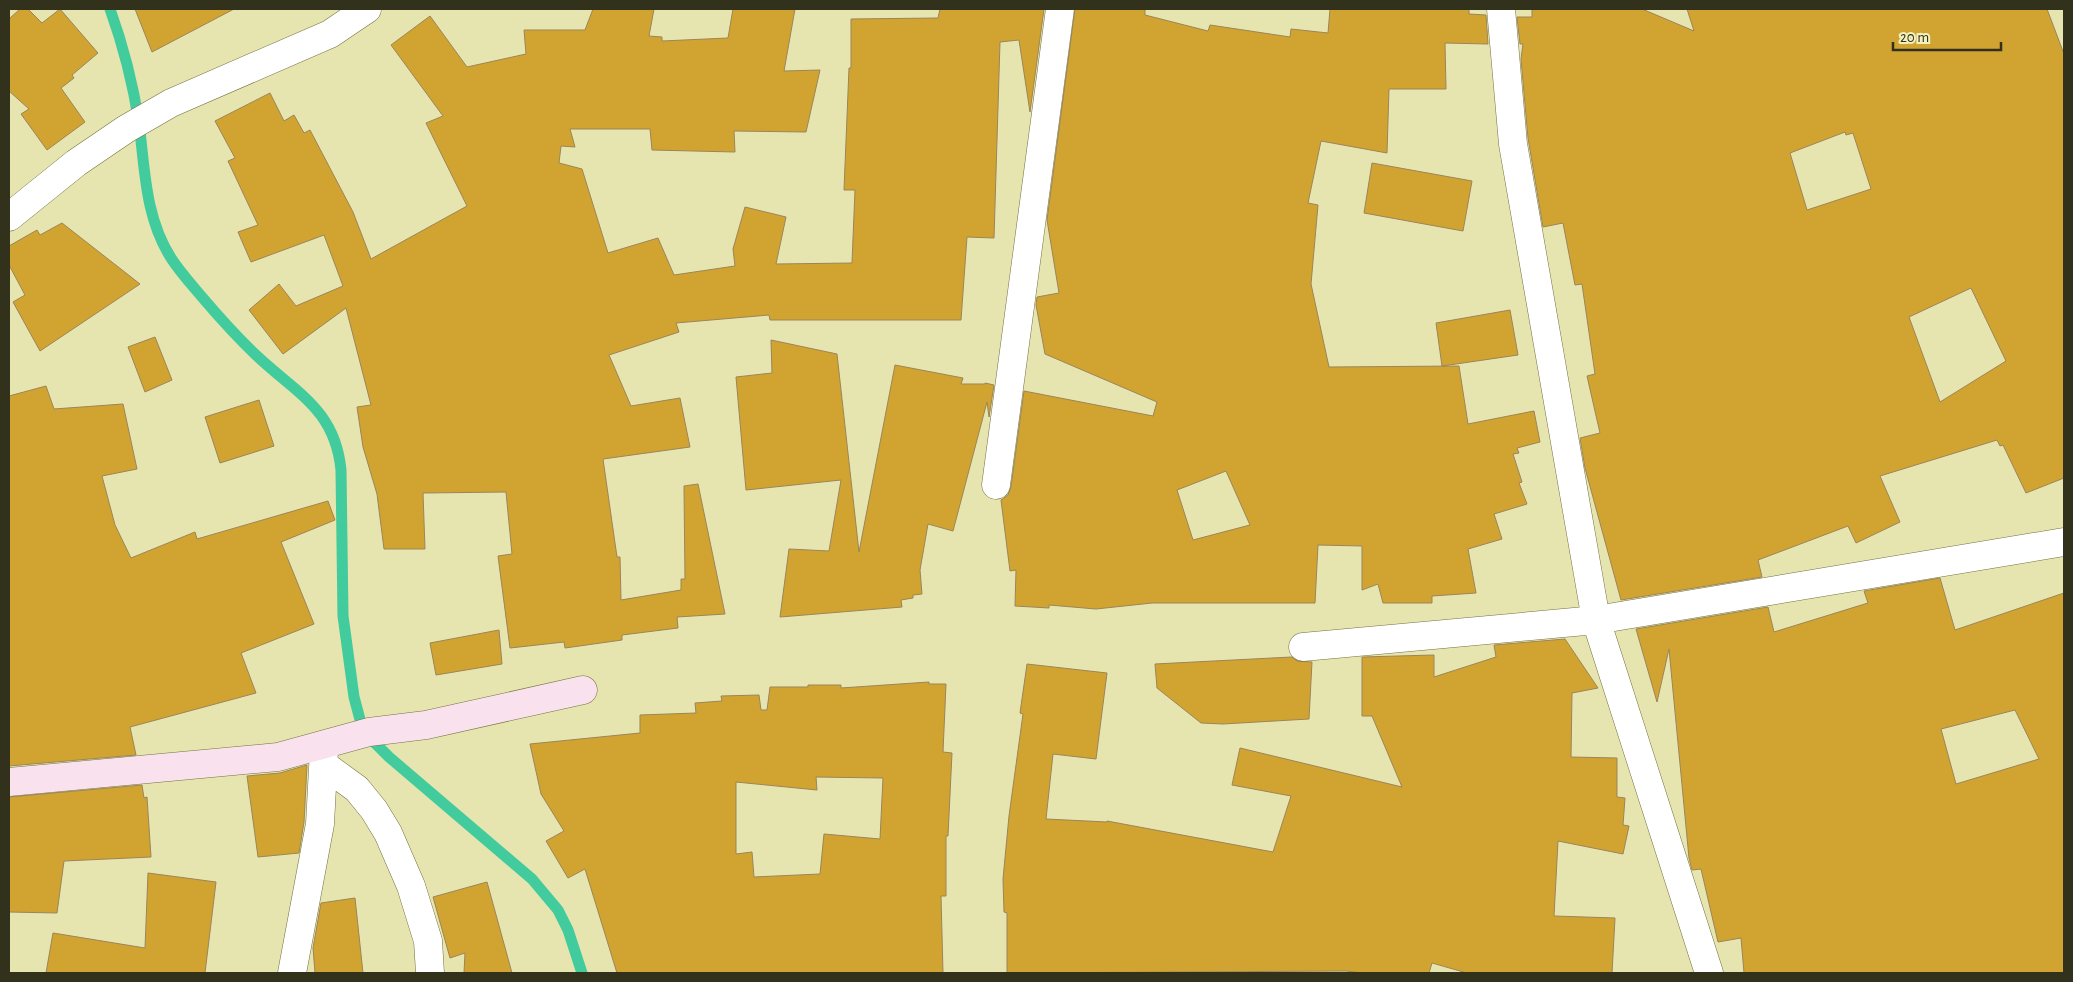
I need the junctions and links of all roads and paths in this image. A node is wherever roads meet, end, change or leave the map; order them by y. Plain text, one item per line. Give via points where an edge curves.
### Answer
1 (367, 9) edge
2 (1060, 9) edge
3 (1501, 9) edge
4 (9, 217) edge
5 (996, 485) dead end
6 (2064, 542) edge
7 (1596, 620) junction
8 (1303, 647) dead end
9 (583, 690) dead end
10 (324, 754) junction
11 (9, 782) edge
12 (292, 973) edge
13 (430, 973) edge
14 (1709, 973) edge

1 - 4 street via 330,34 171,103 126,129 76,163
2 - 5 street
3 - 7 street via 1513,144
6 - 7 street
7 - 8 street
7 - 14 street
9 - 10 street via 426,725 369,732
10 - 11 street
10 - 12 street via 320,824
10 - 13 street via 374,810 388,834 411,886 428,941

